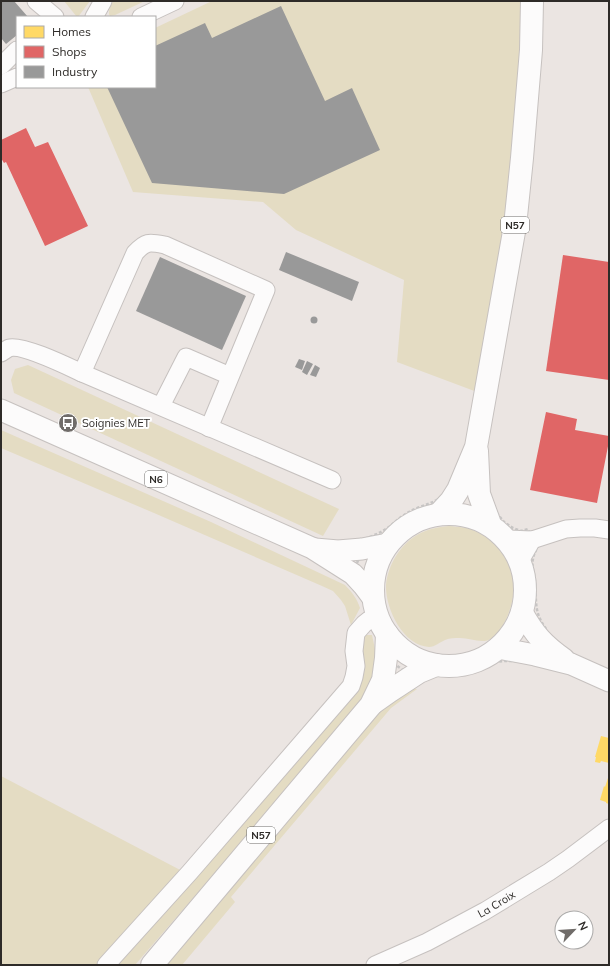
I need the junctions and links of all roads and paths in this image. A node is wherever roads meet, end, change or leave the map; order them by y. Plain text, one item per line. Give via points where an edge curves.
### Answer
1 (36, 1) edge
2 (103, 1) edge
3 (175, 1) edge
4 (532, 1) edge
5 (53, 16) edge
6 (95, 16) edge
7 (144, 16) edge
8 (16, 52) edge
9 (6, 76) edge
10 (1, 353) edge
11 (82, 373) junction
12 (230, 376) junction
13 (161, 406) junction
14 (1, 410) edge
15 (209, 428) junction
16 (476, 447) junction
17 (332, 480) dead end
18 (449, 488) dead end
19 (439, 514) junction
20 (490, 524) junction
21 (609, 530) edge
22 (366, 538) dead end
23 (388, 544) junction
24 (312, 548) junction
25 (529, 550) junction
26 (522, 612) junction
27 (379, 616) junction
28 (547, 630) dead end
29 (498, 648) junction
30 (531, 663) dead end
31 (571, 664) junction
32 (436, 665) junction
33 (609, 680) edge
34 (418, 681) dead end
35 (371, 705) junction
36 (609, 828) edge
37 (106, 965) edge
38 (152, 965) edge
39 (375, 965) edge

1 - 5 street
2 - 6 street
3 - 7 street
4 - 16 highway, N57 via 531,50 515,226
8 - 9 street
10 - 11 street via 10,348 18,348
11 - 12 street via 135,253 143,244 153,242 266,290
11 - 13 street
12 - 13 street via 186,357
12 - 15 street
13 - 15 street
14 - 24 main road, N6
15 - 17 street
16 - 19 highway, N57 via 458,490
16 - 20 highway, N57 via 479,494
18 - 22 path via 434,502 400,517 383,531
19 - 20 highway via 472,517
19 - 23 highway via 412,524
20 - 25 highway via 516,552
21 - 25 street via 566,529
23 - 24 main road, N6 via 362,550
23 - 27 highway via 374,576
24 - 27 main road, N6 via 353,574 364,586
25 - 26 highway via 525,577 526,598
25 - 28 path via 533,559 536,607 540,620
26 - 29 highway via 516,627
26 - 31 main road via 542,641
27 - 32 highway via 394,643 413,657
27 - 35 highway, N57 via 386,658 383,680
27 - 37 street via 369,620 356,633 356,666 351,686
29 - 31 main road
29 - 32 highway via 469,664
30 - 34 path via 495,662 466,673 433,675
31 - 33 main road
32 - 35 highway, N57 via 419,672
35 - 38 highway, N57
36 - 39 street, La Croix via 549,872 484,911 427,942

